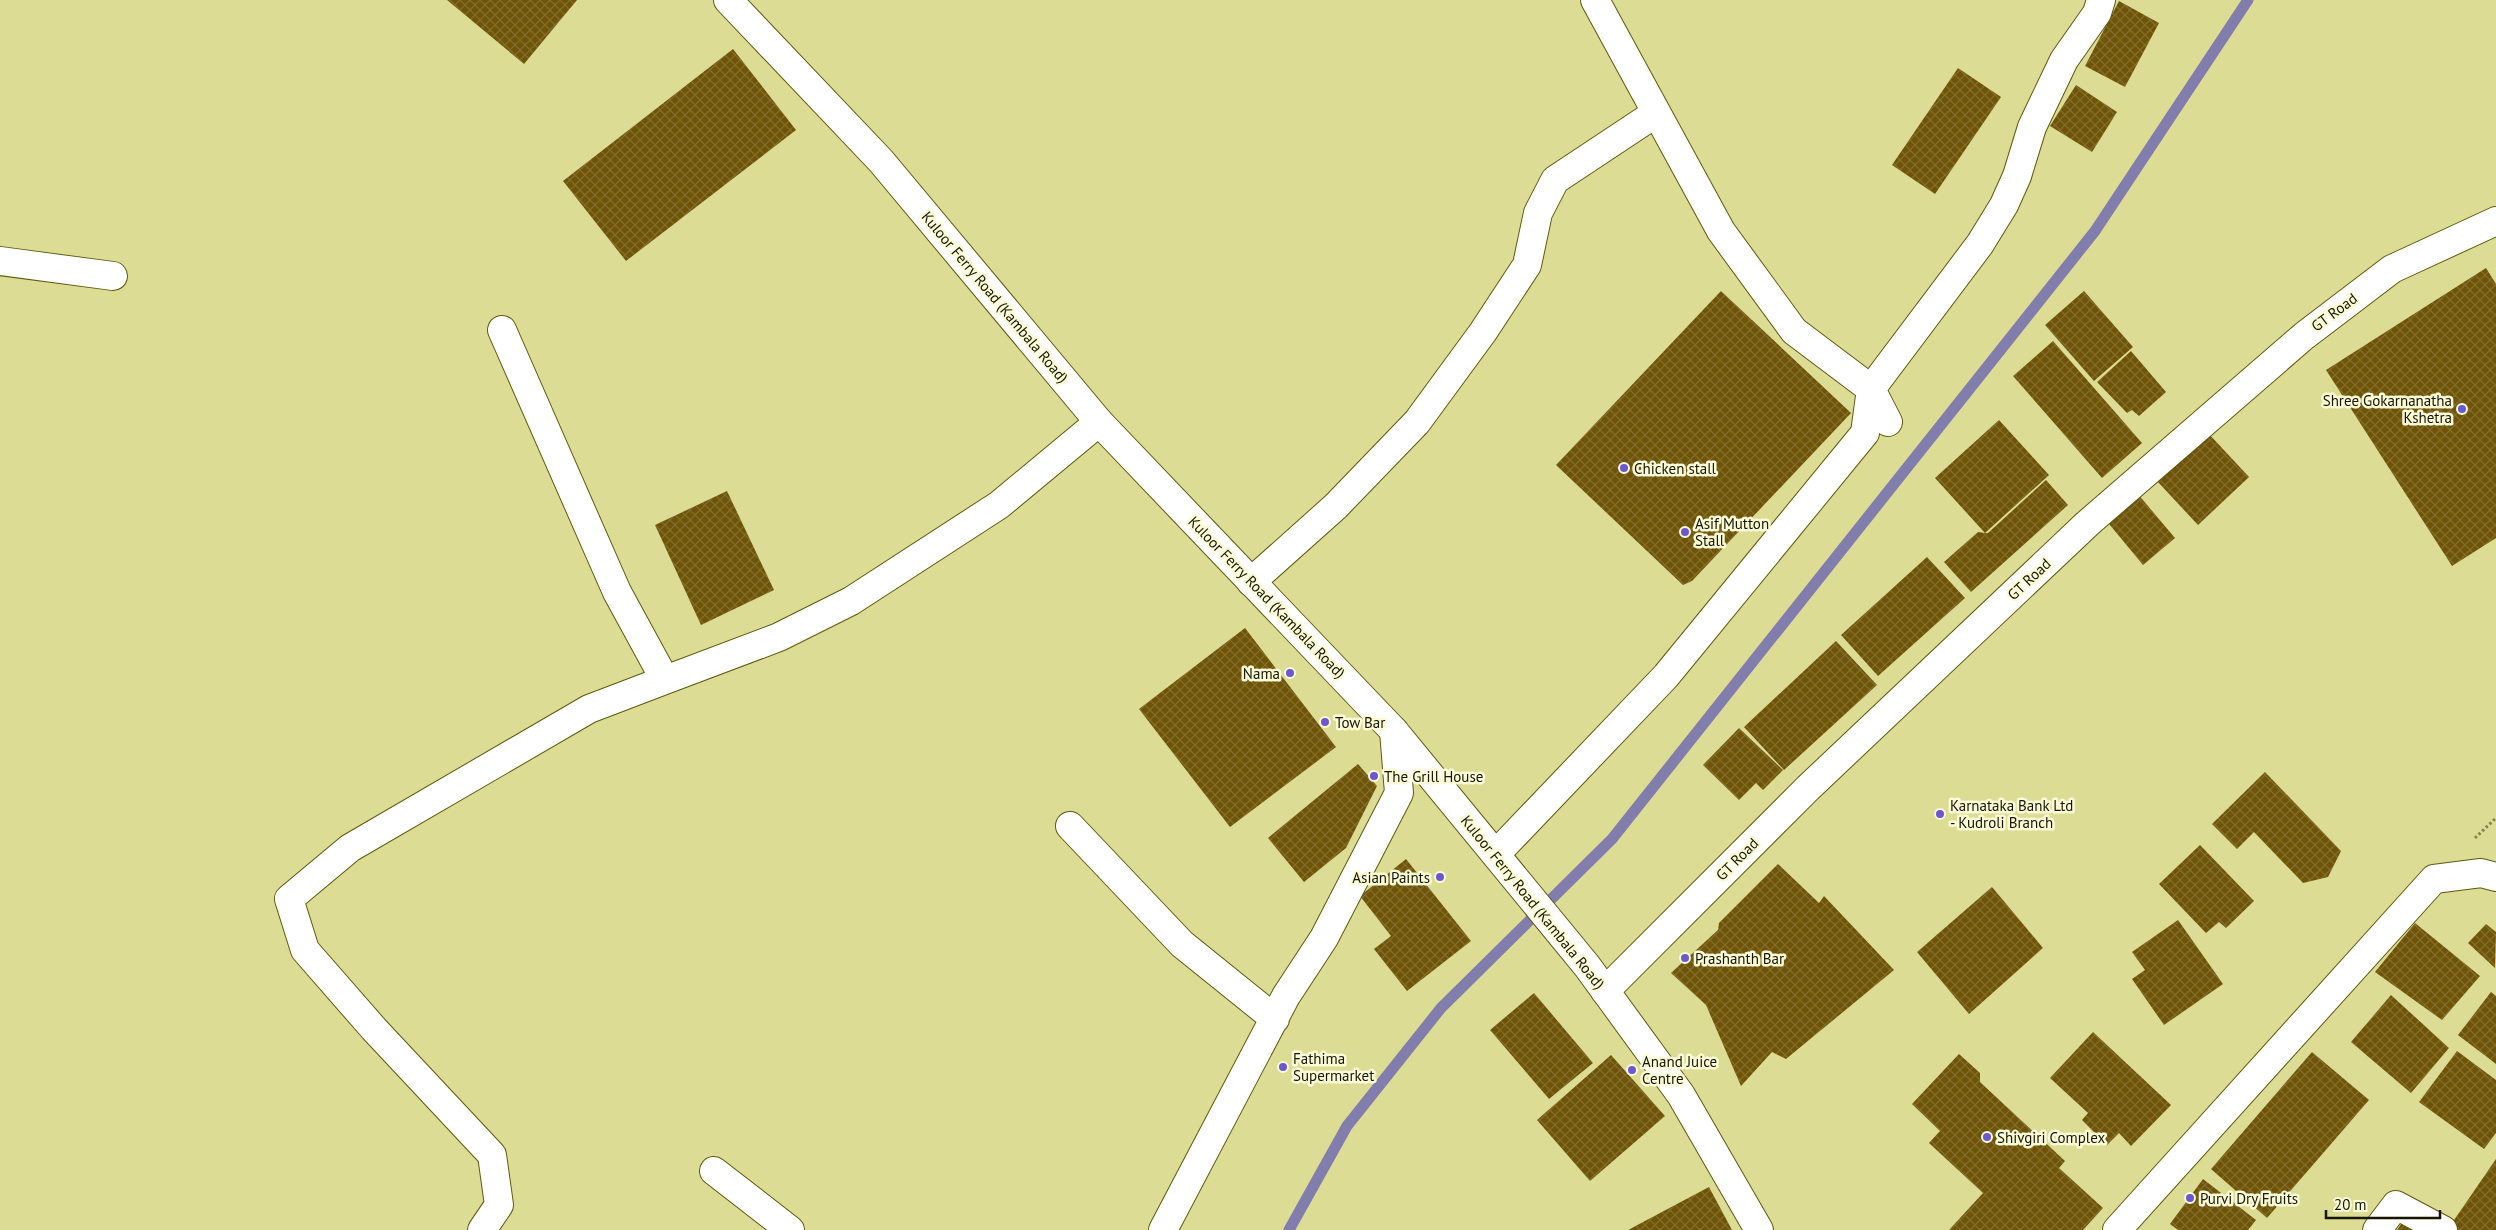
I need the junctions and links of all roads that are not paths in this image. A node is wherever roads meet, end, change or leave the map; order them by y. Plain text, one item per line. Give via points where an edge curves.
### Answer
1 (728, 0) edge
2 (1595, 0) edge
3 (2101, 0) edge
4 (1656, 113) junction
5 (2496, 221) edge
6 (0, 261) edge
7 (113, 276) dead end
8 (502, 330) dead end
9 (1871, 389) junction
10 (1099, 422) junction
11 (1888, 422) dead end
12 (1252, 582) junction
13 (665, 680) junction
14 (1394, 731) junction
15 (1070, 826) dead end
16 (1496, 854) junction
17 (2496, 877) edge
18 (1605, 991) junction
19 (1275, 1019) junction
20 (714, 1171) dead end
21 (482, 1230) edge
22 (790, 1230) edge
23 (1163, 1230) edge
24 (1759, 1230) edge
25 (2117, 1230) edge
26 (2377, 1230) edge
27 (2443, 1230) edge

1 - 10 street, Kuloor Ferry Road (Kambala Road) via 881,161
2 - 4 street
3 - 9 street via 2097,12 2064,60 2032,127 2004,205 1980,244
4 - 9 street via 1721,231 1794,331
4 - 12 street via 1555,180 1538,213 1527,265 1417,422 1336,506
5 - 18 street, GT Road via 2392,269 2304,336 2087,524 1808,788
6 - 7 street
8 - 13 street via 617,592
9 - 11 street
9 - 16 street via 1864,432 1809,503 1666,676
10 - 12 street, Kuloor Ferry Road (Kambala Road)
10 - 13 street via 998,505 851,601 779,637
12 - 14 street, Kuloor Ferry Road (Kambala Road)
13 - 21 street via 589,709 350,848 289,899 305,950 374,1029 492,1154 499,1205
14 - 16 street, Kuloor Ferry Road (Kambala Road)
14 - 19 street via 1399,793 1324,938
15 - 19 street via 1182,944
16 - 18 street, Kuloor Ferry Road (Kambala Road)
17 - 25 street via 2481,873 2434,879
18 - 24 street, Kuloor Ferry Road (Kambala Road) via 1681,1095
19 - 23 street
20 - 22 street
26 - 27 street via 2396,1204

